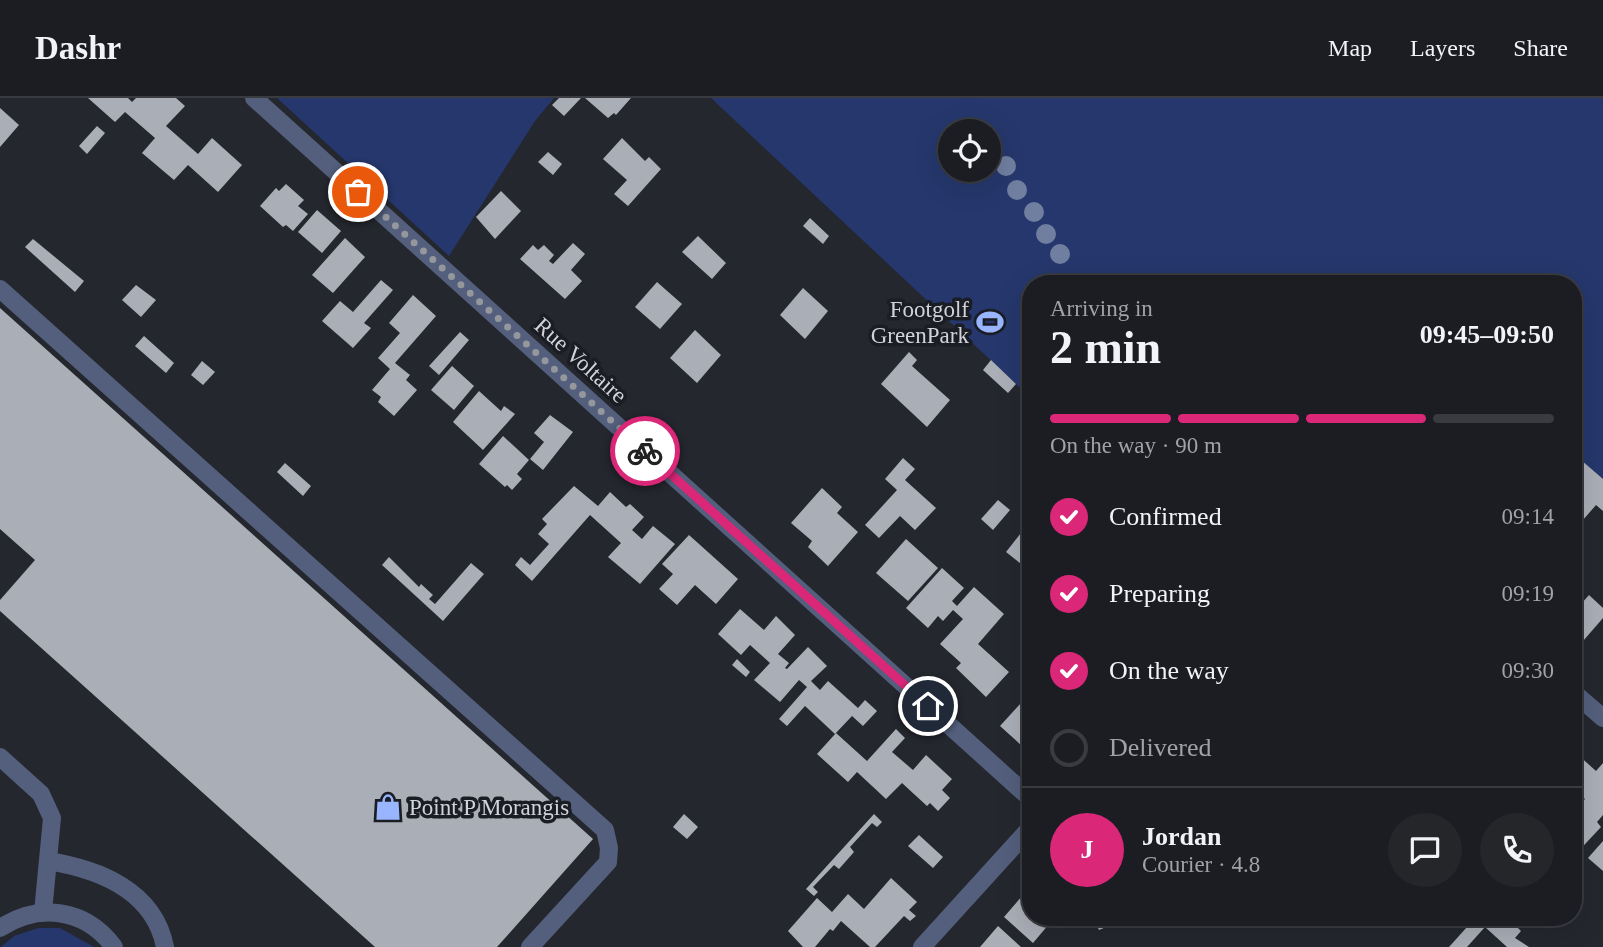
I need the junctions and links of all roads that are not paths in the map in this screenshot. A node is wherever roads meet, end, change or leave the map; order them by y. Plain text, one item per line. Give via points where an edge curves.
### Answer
1 (254, 98) edge
2 (0, 289) edge
3 (1582, 700) edge
4 (1603, 718) edge
5 (0, 757) edge
6 (1022, 791) edge
7 (1022, 837) edge
8 (48, 861) junction
9 (43, 912) junction
10 (0, 928) edge
11 (114, 947) edge
12 (165, 947) edge
13 (530, 947) edge
14 (922, 947) edge

1 - 6 street, Rue Voltaire
2 - 13 street via 605,830 608,862
3 - 4 street
5 - 8 street via 41,794 52,818
7 - 14 street
8 - 9 street
8 - 12 street via 110,877 143,904 162,933
9 - 10 street via 18,916
9 - 11 street via 67,914 88,923

